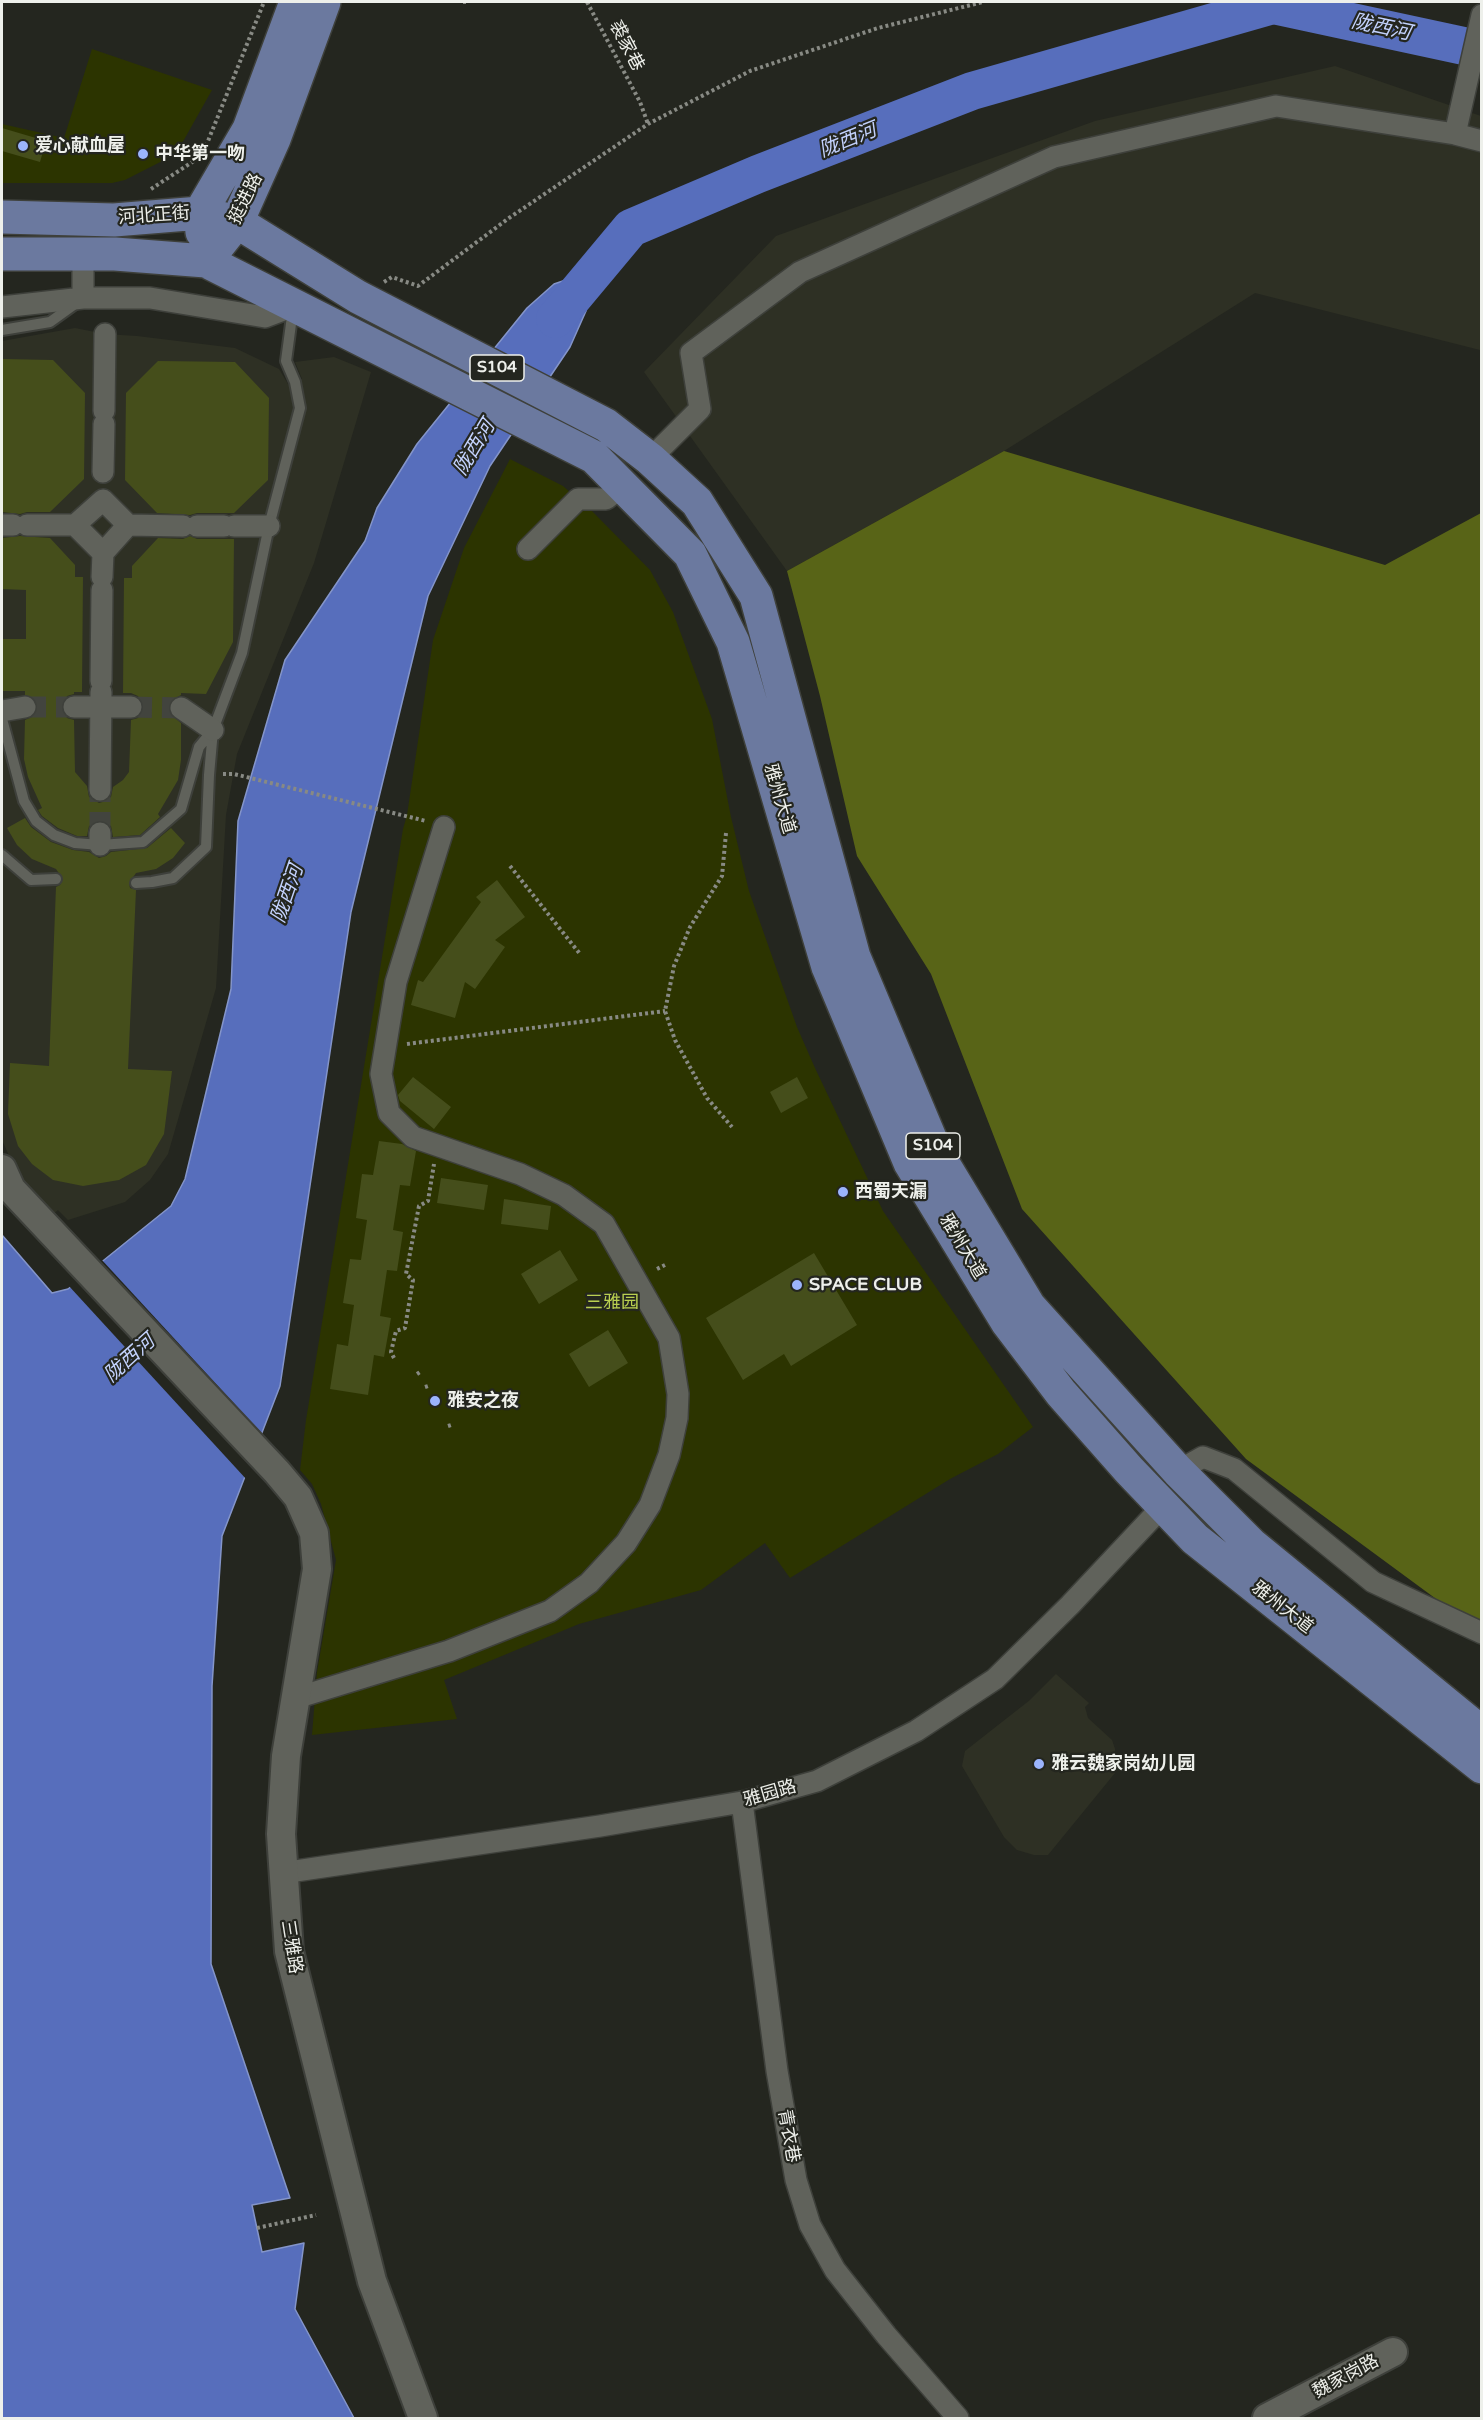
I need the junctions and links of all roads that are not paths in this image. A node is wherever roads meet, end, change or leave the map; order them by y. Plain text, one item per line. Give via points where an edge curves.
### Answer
1 (296, 2) edge
2 (324, 2) edge
3 (1482, 15) edge
4 (1456, 126) junction
5 (1482, 141) edge
6 (200, 213) junction
7 (2, 217) edge
8 (237, 222) junction
9 (83, 253) junction
10 (2, 254) edge
11 (206, 261) junction
12 (83, 298) junction
13 (294, 306) junction
14 (2, 307) edge
15 (2, 330) edge
16 (105, 334) dead end
17 (606, 425) joint
18 (594, 457) joint
19 (650, 459) junction
20 (103, 484) junction
21 (623, 486) junction
22 (14, 525) edge
23 (75, 525) junction
24 (128, 525) junction
25 (269, 526) junction
26 (528, 549) dead end
27 (103, 553) junction
28 (101, 694) junction
29 (25, 707) tunnel mouth
30 (74, 707) tunnel mouth
31 (131, 707) tunnel mouth
32 (181, 708) tunnel mouth
33 (2, 711) edge
34 (2, 719) edge
35 (213, 730) junction
36 (100, 790) tunnel mouth
37 (444, 827) dead end
38 (2, 855) edge
39 (56, 879) dead end
40 (136, 883) dead end
41 (2, 1169) edge
42 (1178, 1471) junction
43 (1163, 1506) junction
44 (1482, 1633) edge
45 (296, 1698) junction
46 (1482, 1732) edge
47 (1482, 1767) edge
48 (742, 1802) junction
49 (282, 1873) junction
50 (1393, 2352) dead end
51 (423, 2418) edge
52 (958, 2418) edge
53 (1267, 2418) edge

1 - 6 main road, 挺进路 via 249,129
2 - 8 main road, 挺进路 via 274,139
3 - 4 street
4 - 5 street
4 - 19 street via 1276,106 1054,157 800,272 691,353 700,409
6 - 7 main road, 河北正街 / S104 via 114,220
6 - 8 main road, 河北正街 / S104
6 - 11 main road, 挺进路
8 - 11 main road, 挺进路
8 - 17 main road, 河北正街 / S104 via 358,297
9 - 10 main road, 河北正街 / S104
9 - 11 main road, 河北正街 / S104
9 - 12 street
11 - 13 main road, 河北正街 / S104
12 - 13 street via 150,298 265,317
12 - 14 street
12 - 15 lane via 50,322
13 - 18 main road, 河北正街 / S104
13 - 25 lane via 286,361 300,408
16 - 20 street
17 - 19 main road, 雅州大道 / S104
18 - 21 main road, 雅州大道 / S104
19 - 42 main road, 雅州大道 / S104 via 697,502 756,596 854,957 935,1150 1029,1305
20 - 23 street
20 - 24 street
21 - 26 street via 606,499 578,499
21 - 43 main road, 雅州大道 / S104 via 690,554 733,642 828,967 910,1163 1007,1322 1061,1393
22 - 23 street
23 - 27 street
24 - 25 street
24 - 27 street
25 - 35 lane via 242,653
27 - 28 street
28 - 30 street
28 - 31 street
28 - 36 street
29 - 33 street
32 - 35 street
34 - 35 lane via 24,801 36,821 54,835 75,843 100,839 143,842 181,809 199,747
35 - 40 lane via 206,847 173,878
37 - 45 street via 396,982 381,1074 389,1113 412,1137 564,1195 604,1224 669,1338 678,1394 677,1418 669,1455 650,1505 626,1543 589,1583 550,1611 449,1651
38 - 39 lane via 31,880
41 - 45 street, 三雅路 via 11,1189 298,1497 314,1533 317,1569
42 - 44 street via 1203,1457 1234,1469 1373,1582
42 - 46 main road, 雅州大道 / S104 via 1251,1544
43 - 47 main road, 雅州大道 / S104 via 1195,1539
43 - 48 street, 雅园路 via 995,1679 916,1731 817,1780
45 - 49 street, 三雅路 via 285,1756
48 - 49 street, 雅园路
48 - 52 street, 青衣巷 via 777,2071 796,2180 810,2225 835,2270
49 - 51 street, 三雅路 via 289,1951 372,2281
50 - 53 street, 魏家岗路

